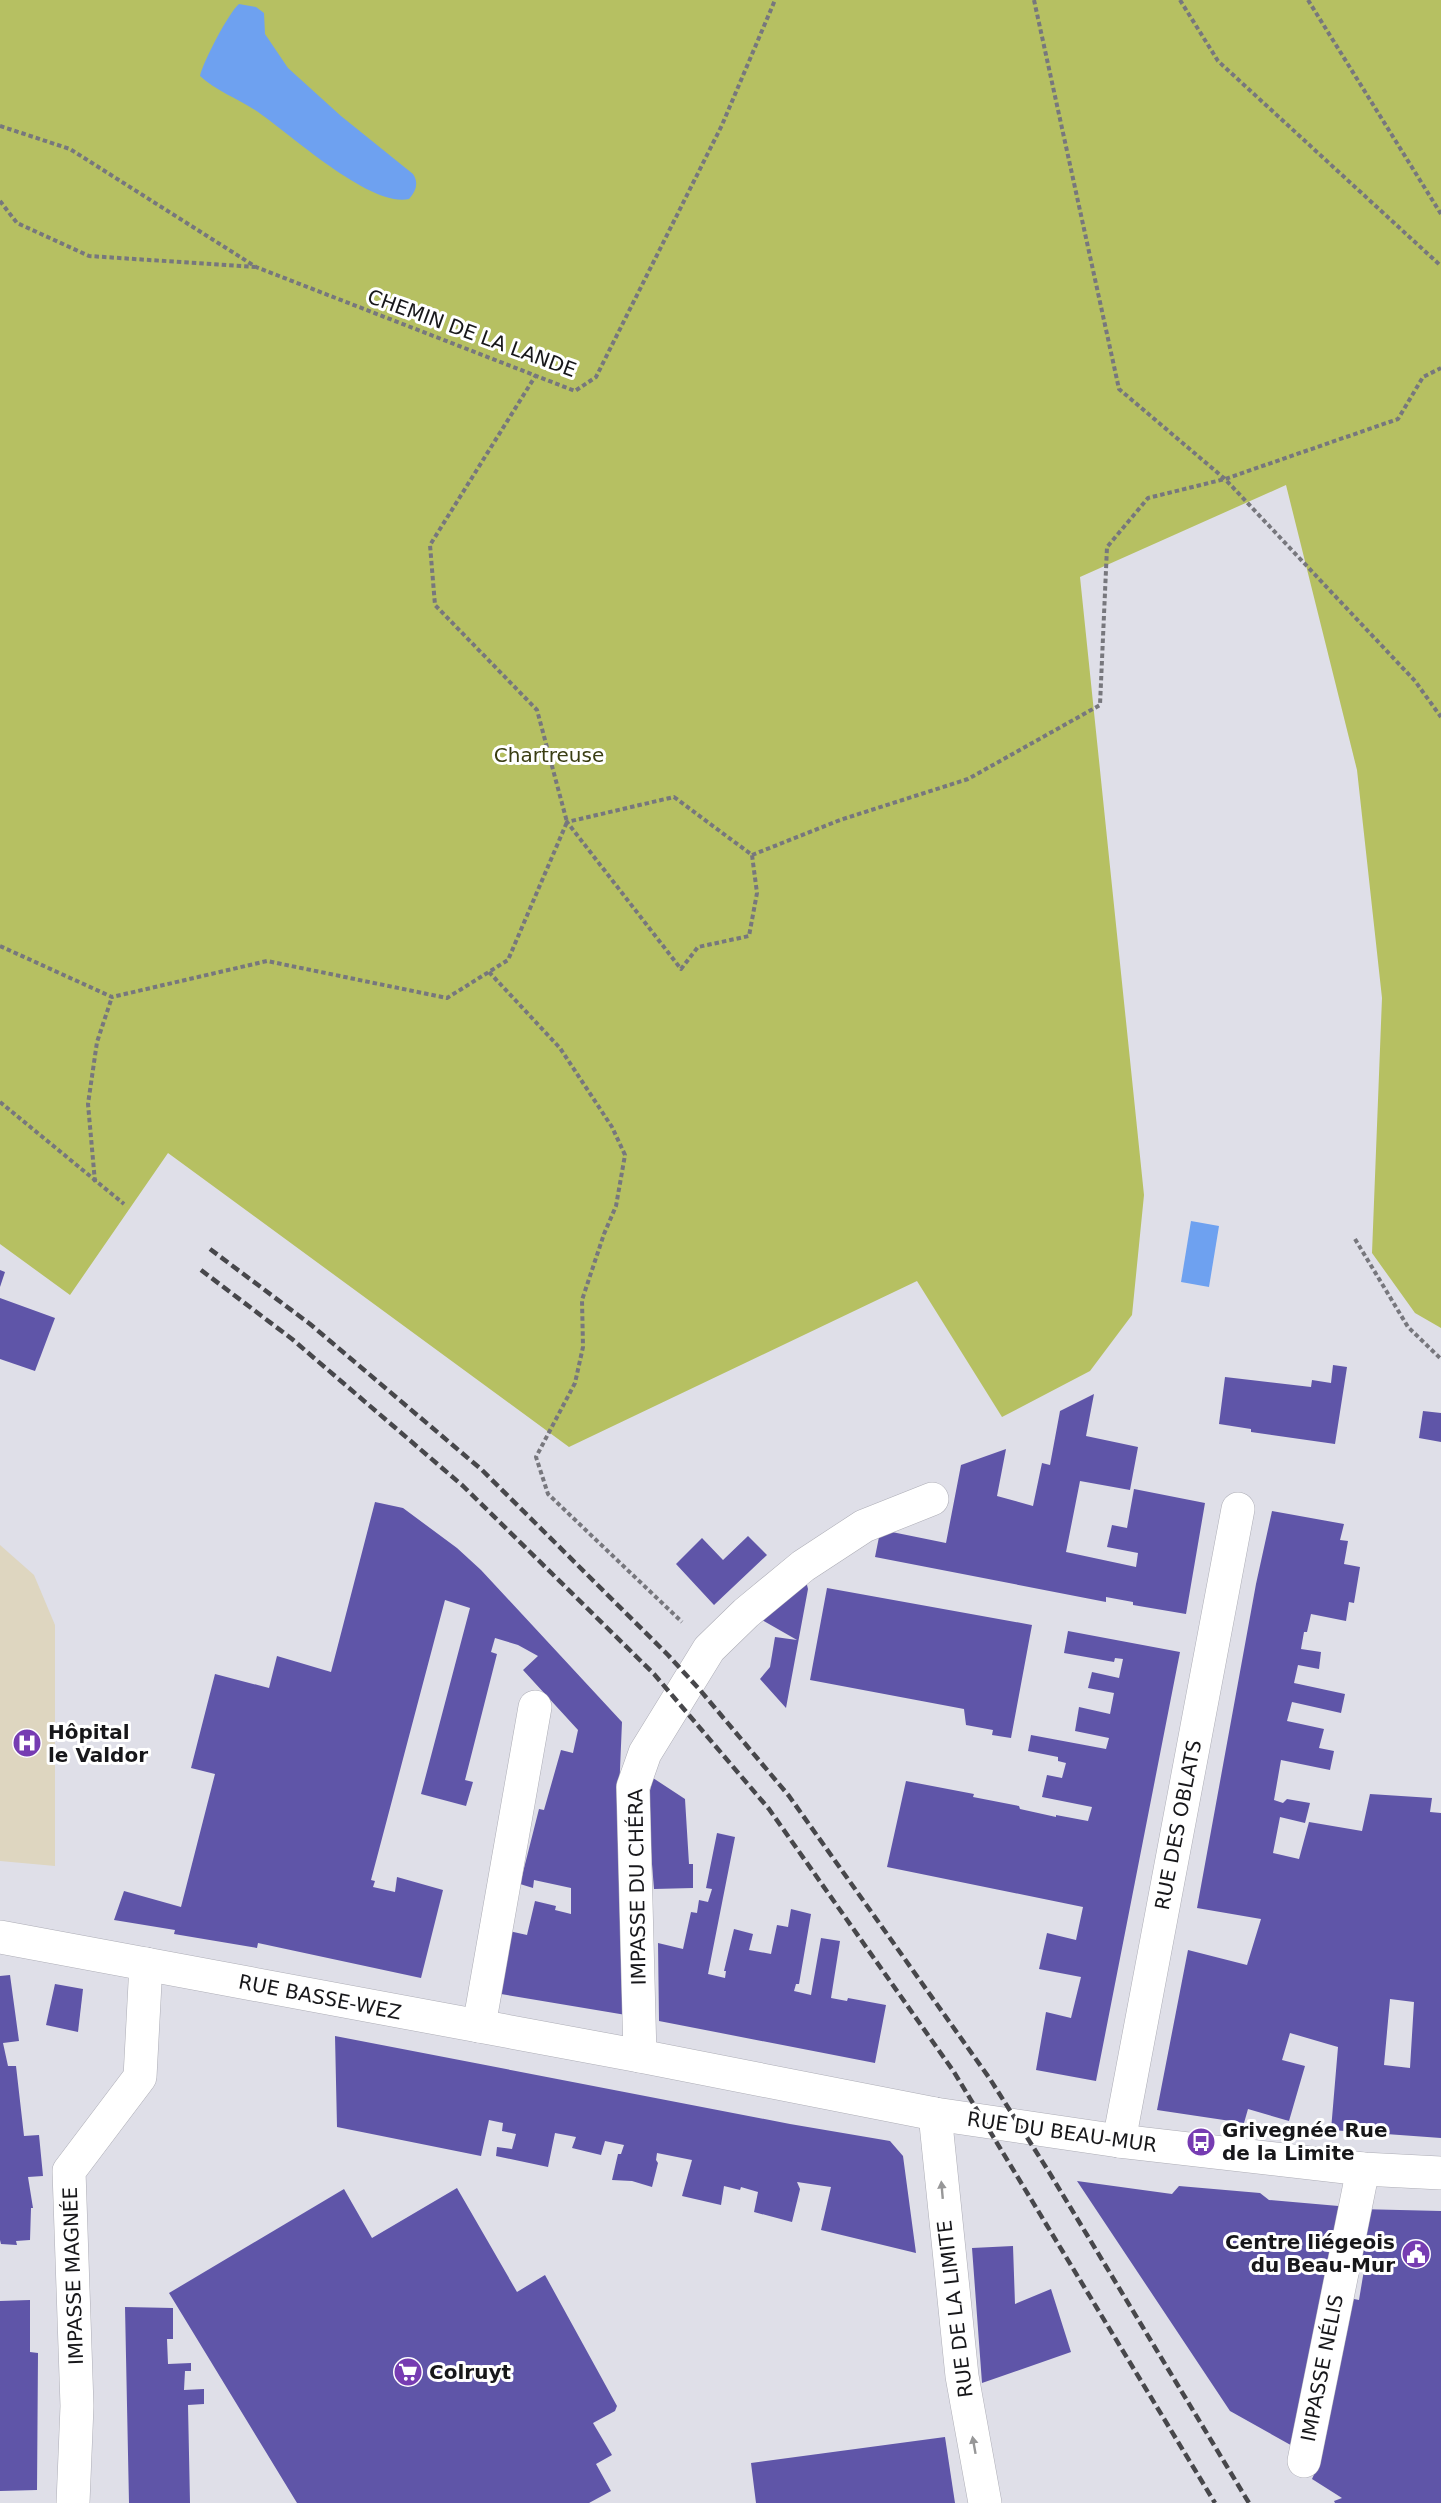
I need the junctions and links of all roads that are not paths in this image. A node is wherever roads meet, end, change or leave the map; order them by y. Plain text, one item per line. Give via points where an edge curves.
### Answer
1 (932, 1499) dead end
2 (1238, 1509) dead end
3 (535, 1707) dead end
4 (0, 1937) edge
5 (146, 1964) junction
6 (479, 2026) junction
7 (640, 2056) junction
8 (935, 2114) junction
9 (1119, 2141) junction
10 (1363, 2169) junction
11 (1441, 2173) edge
12 (56, 2221) dead end
13 (1304, 2461) dead end
14 (56, 2503) edge
15 (73, 2503) edge
16 (984, 2503) edge

1 - 7 street, IMPASSE DU CHÉRA via 864,1526 802,1566 746,1613 709,1649 645,1753 633,1787
2 - 9 street, RUE DES OBLATS
3 - 6 street
4 - 5 street, RUE BASSE-WEZ
5 - 6 street, RUE BASSE-WEZ
5 - 15 street, IMPASSE MAGNÉE via 140,2077 69,2171 77,2406
6 - 7 street, RUE BASSE-WEZ
7 - 8 street, RUE DU BEAU-MUR
8 - 9 street, RUE DU BEAU-MUR
16 -> 8 street, RUE DE LA LIMITE via 962,2376
9 - 10 street, RUE DU BEAU-MUR
10 - 11 street, RUE DU BEAU-MUR
10 - 13 street, IMPASSE NÉLIS
12 - 14 street via 67,2401

